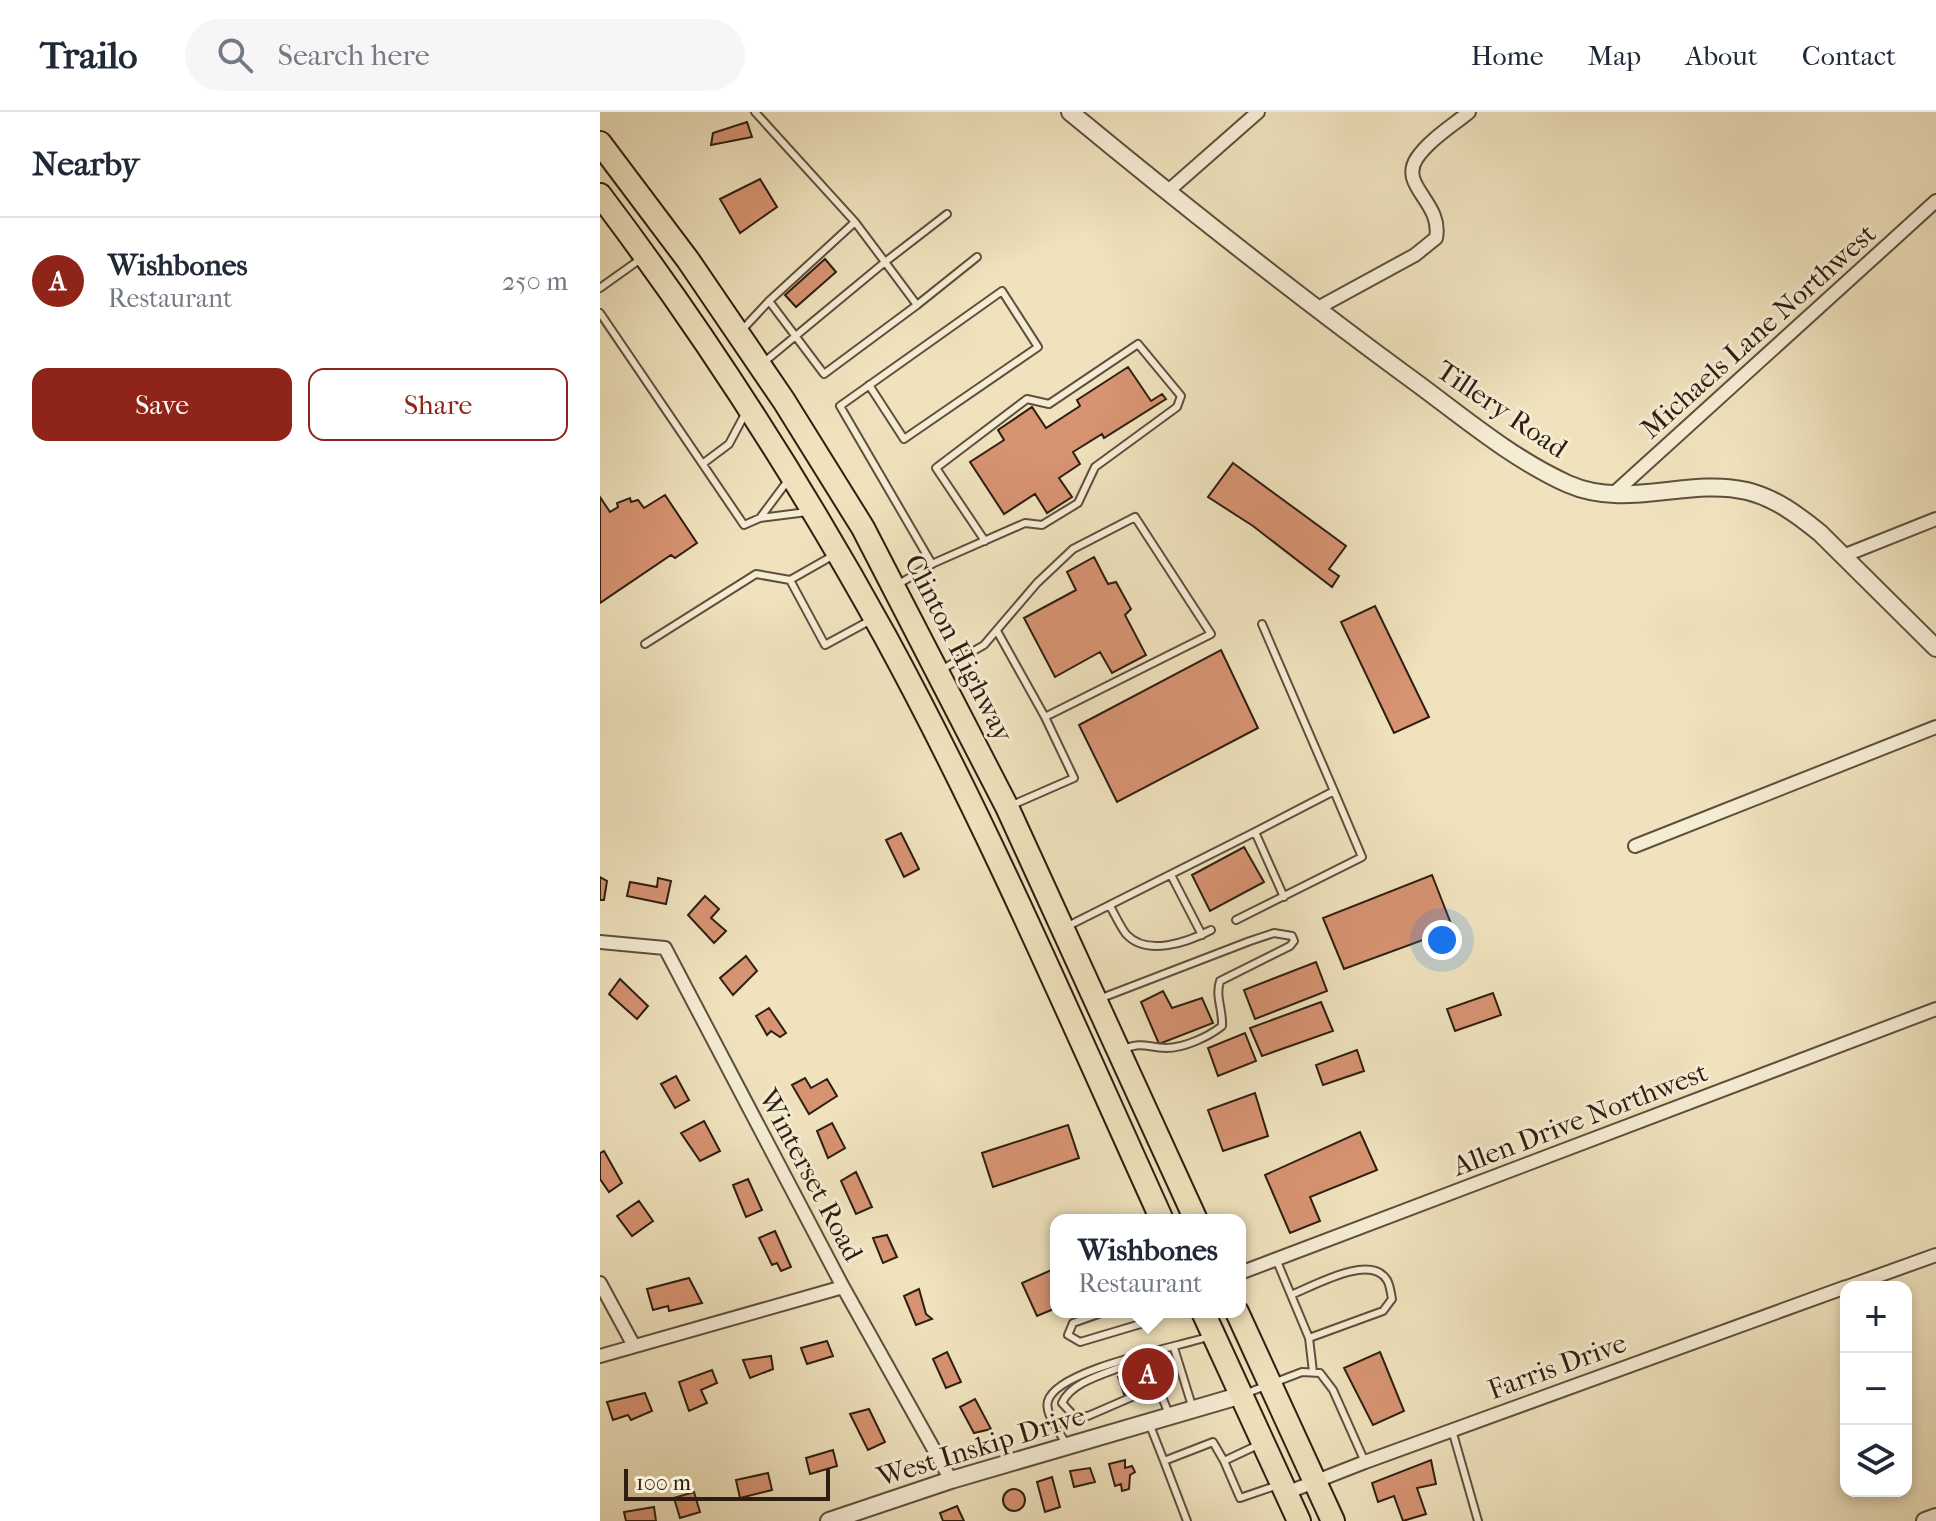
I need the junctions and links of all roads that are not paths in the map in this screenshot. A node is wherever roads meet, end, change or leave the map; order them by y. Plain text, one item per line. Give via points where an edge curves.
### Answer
1 (755, 112) edge
2 (1070, 112) edge
3 (1258, 112) edge
4 (1469, 112) edge
5 (600, 143) edge
6 (1167, 192) junction
7 (600, 195) edge
8 (1936, 201) edge
9 (947, 214) dead end
10 (855, 222) junction
11 (646, 255) junction
12 (977, 257) dead end
13 (885, 262) junction
14 (600, 288) edge
15 (769, 301) junction
16 (917, 305) junction
17 (1316, 309) junction
18 (600, 313) edge
19 (739, 334) junction
20 (795, 336) junction
21 (760, 365) junction
22 (869, 385) junction
23 (748, 406) junction
24 (806, 436) junction
25 (777, 453) junction
26 (705, 462) junction
27 (791, 476) junction
28 (1612, 495) junction
29 (814, 512) junction
30 (760, 518) junction
31 (1936, 519) edge
32 (985, 541) junction
33 (838, 553) junction
34 (1843, 556) junction
35 (932, 564) junction
36 (790, 580) junction
37 (894, 586) junction
38 (874, 618) junction
39 (1262, 624) dead end
40 (997, 631) junction
41 (645, 644) dead end
42 (1936, 648) edge
43 (938, 672) junction
44 (1045, 717) junction
45 (1936, 727) edge
46 (986, 766) junction
47 (958, 780) junction
48 (1334, 791) junction
49 (1007, 807) junction
50 (1255, 832) junction
51 (1635, 846) dead end
52 (1171, 875) junction
53 (1284, 897) junction
54 (1110, 906) junction
55 (1236, 920) dead end
56 (1063, 928) junction
57 (1211, 930) dead end
58 (1202, 935) junction
59 (600, 942) edge
60 (1096, 1000) junction
61 (1936, 1009) edge
62 (1119, 1051) junction
63 (1090, 1061) junction
64 (1159, 1214) edge
65 (1193, 1214) edge
66 (1936, 1255) edge
67 (1276, 1259) junction
68 (1246, 1271) edge
69 (1863, 1281) edge
70 (600, 1283) edge
71 (843, 1287) junction
72 (1840, 1289) edge
73 (1291, 1295) junction
74 (1087, 1318) edge
75 (1144, 1318) edge
76 (1206, 1318) edge
77 (1240, 1318) edge
78 (1214, 1335) junction
79 (1309, 1338) junction
80 (633, 1344) junction
81 (1174, 1348) junction
82 (1147, 1355) junction
83 (600, 1356) edge
84 (1313, 1372) junction
85 (1270, 1384) junction
86 (1242, 1395) junction
87 (1193, 1409) junction
88 (1170, 1416) junction
89 (1148, 1422) junction
90 (1452, 1430) junction
91 (1263, 1442) junction
92 (1067, 1446) junction
93 (1164, 1461) junction
94 (1224, 1461) junction
95 (1365, 1462) junction
96 (951, 1480) junction
97 (1316, 1482) junction
98 (1284, 1488) junction
99 (1936, 1517) edge
100 (1294, 1520) edge
101 (829, 1521) edge
102 (1187, 1521) edge
103 (1333, 1521) edge
104 (1478, 1521) edge
105 (1925, 1521) edge

1 - 10 lane
2 - 6 street, Tillery Road
3 - 6 street
4 - 17 street via 1412,167 1412,179 1435,213 1436,238
5 - 19 highway, Clinton Highway
6 - 17 street, Tillery Road
7 - 11 highway
8 - 28 street, Michaels Lane Northwest
9 - 13 lane
10 - 13 lane
10 - 15 lane
11 - 14 lane
11 - 23 highway
12 - 16 lane
13 - 16 lane
13 - 20 lane
15 - 19 lane
15 - 20 lane
16 - 20 lane via 824,374
17 - 28 street, Tillery Road via 1532,465 1572,485
18 - 26 lane
19 - 21 highway, Clinton Highway
20 - 21 lane
21 - 24 highway, Clinton Highway
22 - 22 lane via 1002,291 1038,347 904,439
22 - 35 lane via 840,406
23 - 25 highway
23 - 26 lane via 729,444
24 - 25 highway
24 - 37 highway, Clinton Highway
25 - 27 highway
26 - 30 lane via 744,525
27 - 29 highway
27 - 30 lane
28 - 34 street, Tillery Road via 1708,487 1748,491 1801,517
29 - 30 lane
29 - 33 highway
31 - 34 street
32 - 32 lane via 1025,523 1042,525 1078,503 1095,467 1177,407 1181,396 1138,344 1049,404 1027,399 936,468
32 - 35 lane
33 - 36 lane
33 - 38 highway
34 - 42 street, Tillery Road
35 - 37 lane
36 - 38 lane via 825,645
36 - 41 lane via 756,574
37 - 43 highway, Clinton Highway
38 - 47 highway
39 - 48 lane
40 - 43 lane via 984,645
40 - 44 lane
40 - 44 lane via 1073,549 1135,517 1211,634
43 - 46 highway, Clinton Highway
44 - 49 lane via 1074,778
45 - 51 street
46 - 47 highway
46 - 49 highway, Clinton Highway
47 - 63 highway
48 - 50 lane
48 - 53 lane via 1362,857
49 - 56 highway, Clinton Highway
50 - 52 lane
50 - 53 lane
52 - 54 lane
52 - 58 lane
53 - 55 lane
54 - 56 lane
54 - 58 lane via 1127,935 1143,944 1167,945
56 - 60 highway, Clinton Highway
57 - 58 lane
59 - 71 street, Winterset Road via 665,948
60 - 62 highway, Clinton Highway
60 - 62 lane via 1274,933 1292,936 1290,946 1220,981 1216,993 1222,1026 1212,1033 1168,1048 1139,1043
61 - 67 street, Allen Drive Northwest
62 - 63 highway
62 - 65 highway, Clinton Highway
63 - 64 highway
66 - 69 street, Farris Drive
67 - 68 street, Allen Drive Northwest
67 - 73 lane
70 - 80 street
71 - 80 street
71 - 96 street, Winterset Road
72 - 90 street, Farris Drive
73 - 79 lane
73 - 79 lane via 1357,1268 1373,1268 1387,1279 1392,1299 1383,1311
74 - 75 lane via 1073,1323 1068,1335 1080,1342 1144,1323
76 - 78 highway
77 - 85 highway
78 - 81 lane
78 - 86 highway
79 - 84 lane
80 - 83 street
81 - 82 lane
81 - 87 lane
82 - 88 lane via 1082,1385 1062,1403 1074,1416 1088,1416 1154,1391
82 - 92 lane via 1098,1368 1056,1389 1047,1405
84 - 85 lane
84 - 95 lane via 1327,1381
85 - 86 lane
85 - 97 highway
86 - 87 street, West Inskip Drive
86 - 91 highway
87 - 88 street, West Inskip Drive
88 - 89 street, West Inskip Drive
89 - 92 street, West Inskip Drive
89 - 93 lane
90 - 95 street, Farris Drive
90 - 104 lane
91 - 94 lane
91 - 98 highway
92 - 96 street, West Inskip Drive
93 - 94 lane via 1213,1442
93 - 102 lane
94 - 98 lane via 1240,1498
95 - 97 street, Farris Drive
96 - 101 street, West Inskip Drive
97 - 98 street, Farris Drive
97 - 103 highway
98 - 100 highway
99 - 105 street

